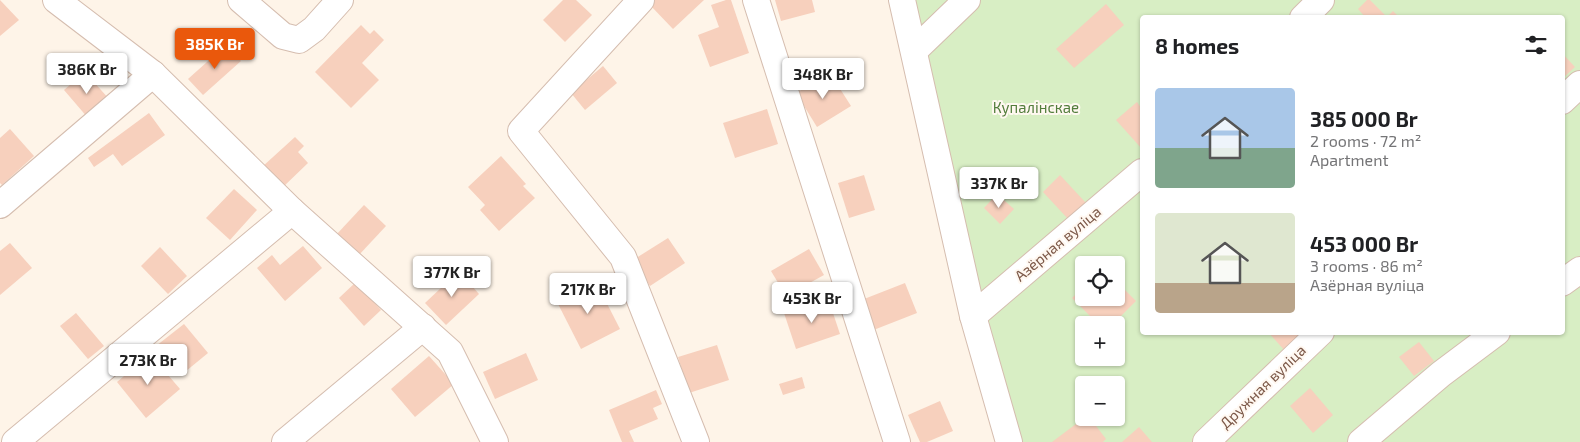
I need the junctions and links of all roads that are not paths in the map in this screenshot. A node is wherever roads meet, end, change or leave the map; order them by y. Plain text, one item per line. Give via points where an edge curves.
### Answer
1 (56, 0) edge
2 (241, 0) edge
3 (340, 0) edge
4 (641, 0) edge
5 (756, 0) edge
6 (902, 0) edge
7 (967, 0) edge
8 (1321, 0) edge
9 (1306, 15) edge
10 (915, 50) junction
11 (153, 74) junction
12 (1580, 84) edge
13 (1565, 98) edge
14 (1140, 174) edge
15 (0, 205) edge
16 (292, 211) junction
17 (1580, 270) edge
18 (1565, 281) edge
19 (973, 316) junction
20 (423, 327) junction
21 (1318, 335) edge
22 (1493, 335) edge
23 (15, 442) edge
24 (285, 442) edge
25 (495, 442) edge
26 (696, 442) edge
27 (897, 442) edge
28 (1009, 442) edge
29 (1206, 442) edge
30 (1361, 442) edge

1 - 11 street
2 - 3 street via 283,36 299,40 314,29
4 - 26 street via 522,131 623,257
5 - 27 street
6 - 10 street
7 - 10 street
8 - 9 street
10 - 19 street
11 - 15 street
11 - 16 street
12 - 13 street
14 - 19 street, Азёрная вуліца
16 - 20 street
16 - 23 street
17 - 18 street
19 - 28 street
20 - 24 street
20 - 25 street via 450,352
21 - 29 street, Дружная вуліца
22 - 30 street

